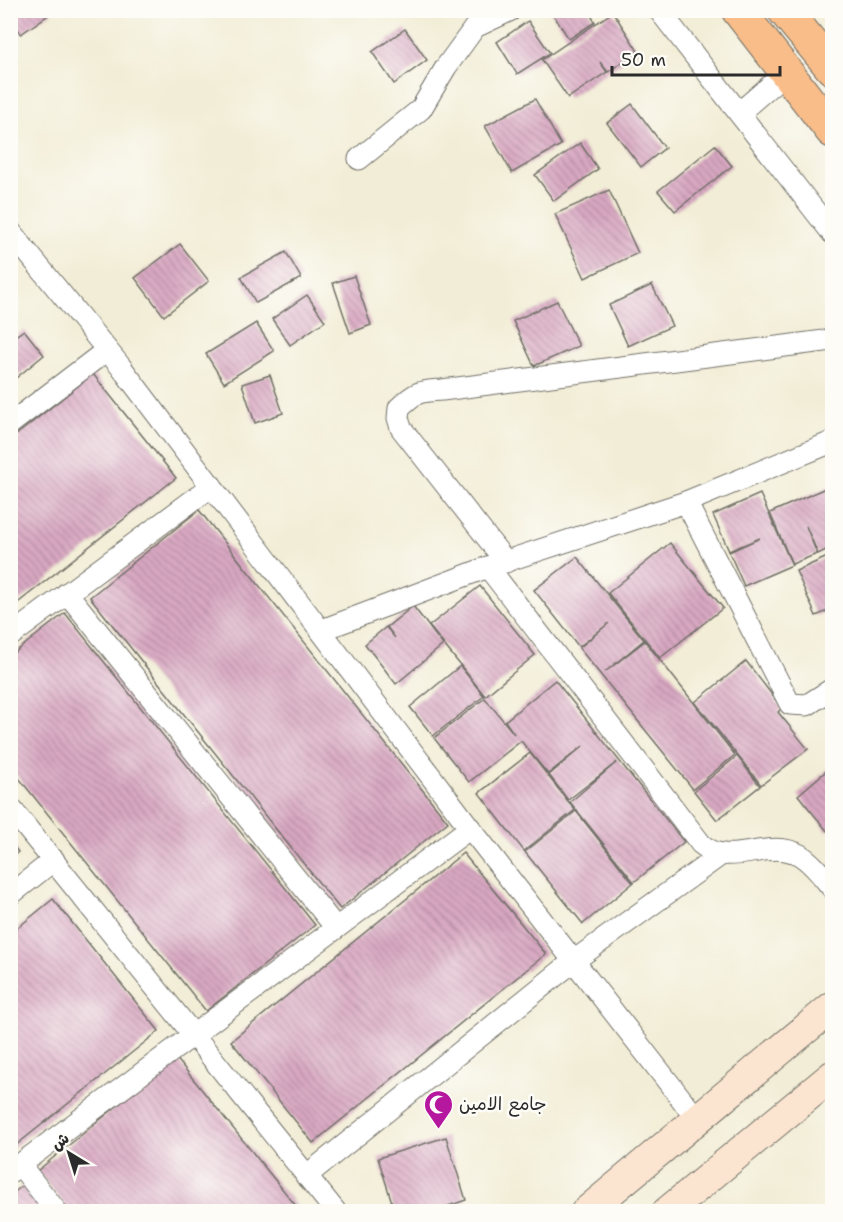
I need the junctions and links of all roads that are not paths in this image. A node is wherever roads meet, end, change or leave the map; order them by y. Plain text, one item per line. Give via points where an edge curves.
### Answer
1 (511, 10) edge
2 (658, 10) edge
3 (738, 10) edge
4 (784, 10) edge
5 (832, 68) edge
6 (786, 72) junction
7 (739, 113) junction
8 (832, 131) edge
9 (359, 159) dead end
10 (10, 231) edge
11 (832, 233) edge
12 (832, 340) edge
13 (106, 350) junction
14 (10, 424) edge
15 (832, 442) edge
16 (212, 486) junction
17 (686, 502) junction
18 (497, 565) junction
19 (67, 593) junction
20 (322, 630) junction
21 (10, 636) edge
22 (832, 689) edge
23 (10, 807) edge
24 (470, 828) junction
25 (722, 854) junction
26 (54, 860) junction
27 (832, 888) edge
28 (10, 895) edge
29 (336, 928) junction
30 (575, 960) junction
31 (832, 1007) edge
32 (194, 1035) junction
33 (832, 1076) edge
34 (697, 1119) junction
35 (15, 1168) edge
36 (306, 1176) junction
37 (57, 1212) edge
38 (336, 1212) edge
39 (586, 1212) edge
40 (667, 1212) edge

1 - 9 street via 475,27 421,109
2 - 7 street
3 - 6 main road
4 - 5 main road
6 - 7 street
6 - 8 main road
7 - 11 street
10 - 13 street
12 - 18 street via 422,391 410,398 399,408 401,428
13 - 14 street
13 - 16 street
15 - 17 street
16 - 19 street
16 - 20 street
17 - 18 street
17 - 22 street via 790,704 807,705
18 - 20 street
18 - 25 street via 701,844
19 - 21 street
19 - 29 street
20 - 24 street
23 - 26 street
24 - 29 street
24 - 30 street
25 - 27 street via 778,849 799,855
25 - 30 street
26 - 28 street
26 - 32 street
29 - 32 street
30 - 34 street
30 - 36 street
31 - 34 street
32 - 35 street
32 - 36 street
33 - 40 street
34 - 39 street
35 - 37 street
36 - 38 street

